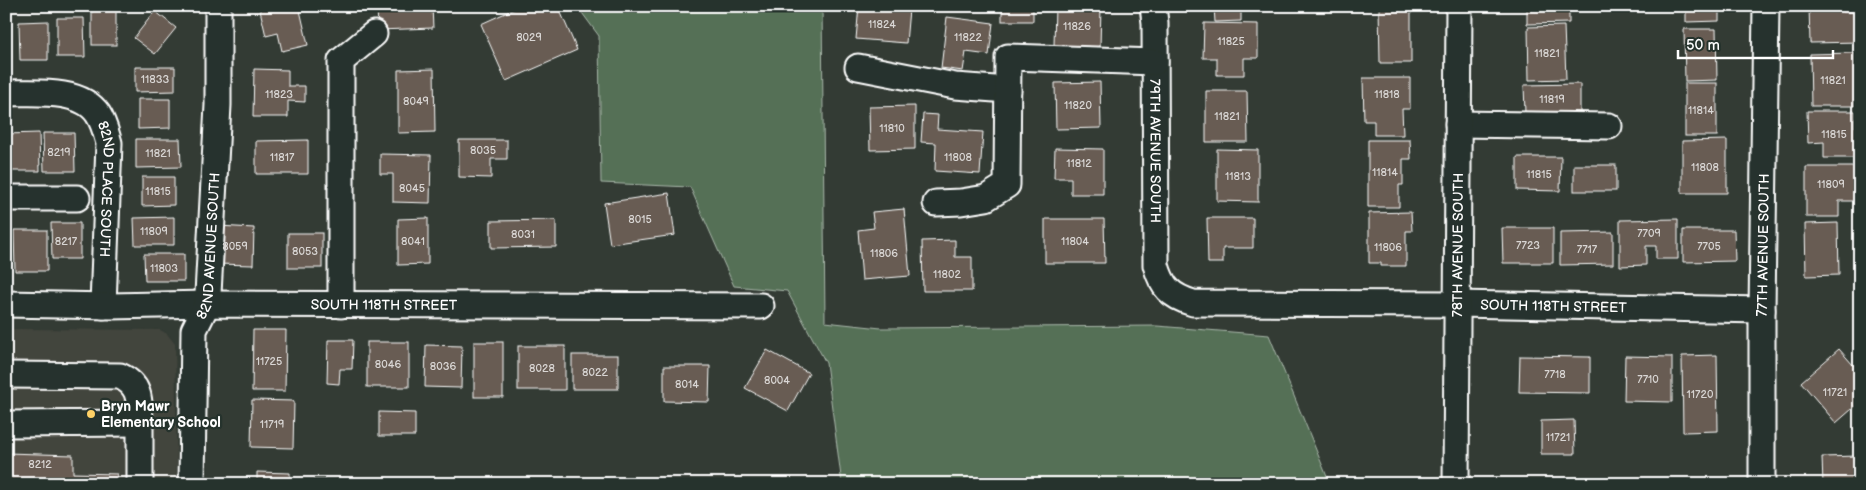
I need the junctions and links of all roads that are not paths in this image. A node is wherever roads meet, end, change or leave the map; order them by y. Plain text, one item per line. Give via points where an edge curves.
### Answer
1 (218, 6) edge
2 (1153, 6) edge
3 (1459, 6) edge
4 (1766, 6) edge
5 (374, 34) dead end
6 (1155, 62) junction
7 (858, 67) dead end
8 (1008, 90) junction
9 (6, 93) edge
10 (1458, 124) junction
11 (1609, 126) dead end
12 (6, 198) edge
13 (77, 198) dead end
14 (936, 202) dead end
15 (1169, 291) joint
16 (6, 304) edge
17 (207, 304) junction
18 (1456, 304) junction
19 (341, 305) junction
20 (103, 306) junction
21 (761, 306) dead end
22 (1762, 310) junction
23 (6, 375) edge
24 (140, 423) junction
25 (6, 424) edge
26 (140, 484) edge
27 (192, 484) edge
28 (1456, 484) edge
29 (1762, 484) edge

1 - 17 street, 82ND AVENUE SOUTH via 218,105
2 - 6 street, 79TH AVENUE SOUTH
3 - 10 street, 78TH AVENUE SOUTH
4 - 22 street, 77TH AVENUE SOUTH
5 - 19 street via 341,61
6 - 8 street via 1008,56
6 - 15 street, 79TH AVENUE SOUTH via 1156,265 1160,281
7 - 8 street via 954,86
8 - 14 street via 1007,185 986,198
9 - 20 street, 82ND PLACE SOUTH via 48,93 83,100 97,112 103,123 109,143
10 - 11 street
10 - 18 street, 78TH AVENUE SOUTH
12 - 13 street
15 - 18 street, SOUTH 118TH STREET via 1193,303
16 - 20 street, SOUTH 118TH STREET
17 - 19 street, SOUTH 118TH STREET
17 - 20 street, SOUTH 118TH STREET
17 - 27 street, 82ND AVENUE SOUTH via 194,330
18 - 22 street, SOUTH 118TH STREET
18 - 28 street, 78TH AVENUE SOUTH
19 - 21 street, SOUTH 118TH STREET
22 - 29 street, 77TH AVENUE SOUTH
23 - 24 street via 120,376 129,380 139,395
24 - 25 street
24 - 26 street

